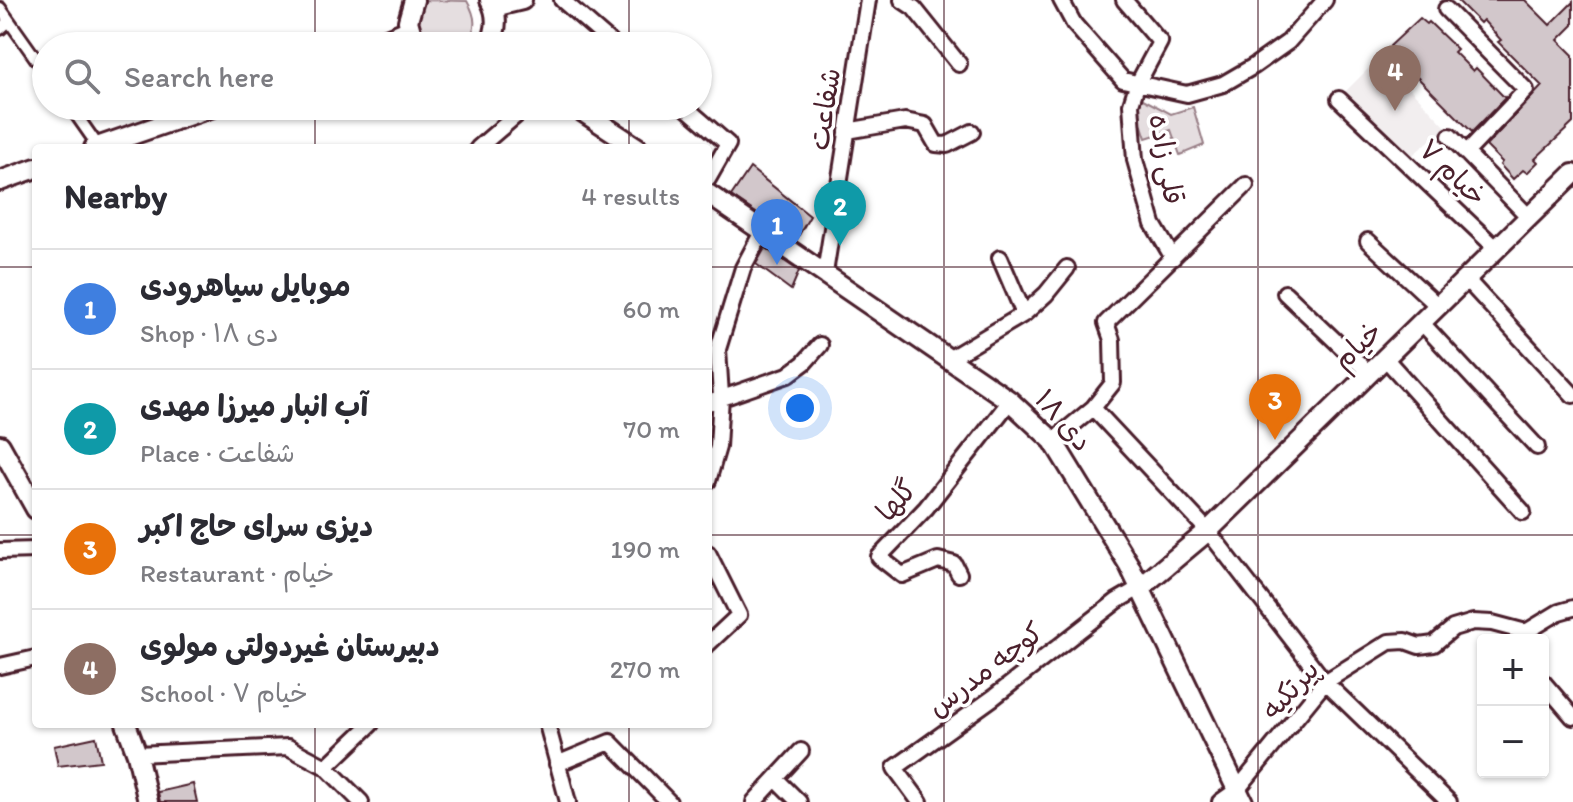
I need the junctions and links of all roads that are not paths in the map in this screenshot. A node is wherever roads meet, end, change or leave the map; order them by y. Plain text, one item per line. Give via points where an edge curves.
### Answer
1 (414, 0) edge
2 (522, 0) edge
3 (562, 0) edge
4 (868, 0) edge
5 (902, 0) edge
6 (1061, 0) edge
7 (1124, 0) edge
8 (1325, 0) edge
9 (492, 4) edge
10 (0, 8) edge
11 (1446, 9) dead end
12 (9, 21) junction
13 (0, 29) edge
14 (411, 32) edge
15 (493, 32) edge
16 (599, 32) edge
17 (32, 53) edge
18 (959, 64) dead end
19 (1137, 85) junction
20 (1339, 99) dead end
21 (79, 120) edge
22 (175, 120) edge
23 (511, 120) edge
24 (593, 120) edge
25 (700, 120) edge
26 (847, 131) junction
27 (972, 132) dead end
28 (1450, 136) dead end
29 (95, 144) edge
30 (106, 144) edge
31 (483, 144) edge
32 (624, 144) edge
33 (1466, 153) junction
34 (32, 169) edge
35 (712, 172) edge
36 (1573, 174) edge
37 (0, 181) edge
38 (1246, 185) dead end
39 (712, 197) edge
40 (1529, 217) junction
41 (763, 230) junction
42 (1368, 241) dead end
43 (1497, 249) junction
44 (1000, 258) dead end
45 (1173, 258) junction
46 (1067, 268) dead end
47 (825, 273) junction
48 (1466, 279) junction
49 (1285, 293) dead end
50 (1439, 307) junction
51 (1024, 314) junction
52 (1422, 323) junction
53 (820, 345) dead end
54 (1384, 357) junction
55 (947, 360) junction
56 (1368, 372) junction
57 (1573, 395) edge
58 (715, 400) edge
59 (1010, 401) junction
60 (1093, 408) junction
61 (1053, 441) junction
62 (0, 445) edge
63 (1537, 447) dead end
64 (712, 467) edge
65 (32, 502) edge
66 (1523, 512) dead end
67 (1208, 531) junction
68 (32, 550) edge
69 (0, 551) edge
70 (712, 561) edge
71 (959, 574) dead end
72 (1141, 587) junction
73 (1573, 608) edge
74 (1492, 623) junction
75 (1502, 634) edge
76 (712, 640) edge
77 (32, 659) edge
78 (0, 666) edge
79 (1325, 682) junction
80 (1549, 689) edge
81 (1573, 717) edge
82 (127, 728) edge
83 (367, 728) edge
84 (548, 728) edge
85 (801, 751) dead end
86 (137, 754) junction
87 (557, 764) junction
88 (326, 767) junction
89 (777, 780) junction
90 (1240, 796) edge
91 (148, 802) edge
92 (361, 802) edge
93 (568, 802) edge
94 (669, 802) edge
95 (754, 802) edge
96 (799, 802) edge
97 (920, 802) edge
98 (1220, 802) edge
99 (1449, 802) edge

1 - 14 main road via 409,11
2 - 9 main road
3 - 16 street
4 - 26 street, شفاعت
5 - 18 street
6 - 19 street, قلی زاده via 1074,24 1123,80
7 - 19 street via 1160,42
8 - 19 street via 1288,42 1223,84 1187,94
9 - 15 main road via 497,21
10 - 12 street
11 - 33 street via 1526,90
12 - 13 street
12 - 17 street
19 - 45 street, قلی زاده via 1131,104 1135,160 1153,224
20 - 43 street, خیام ۷
21 - 29 street
22 - 30 main road
23 - 31 street
24 - 32 main road
25 - 35 street via 728,144
26 - 27 street via 905,121 925,125 936,144 947,145
26 - 47 street, شفاعت
28 - 33 street
33 - 40 street
34 - 37 main road
36 - 40 main road, خیام
38 - 45 street
39 - 41 main road, ۱۸ دی
40 - 43 main road, خیام
41 - 47 main road, ۱۸ دی
41 - 58 street via 743,268 718,349
42 - 50 street
43 - 48 main road, خیام
44 - 51 street
45 - 60 street via 1106,323 1113,383
46 - 51 street
47 - 55 main road, ۱۸ دی
48 - 50 main road, خیام
48 - 57 street
49 - 56 street
50 - 52 main road, خیام
51 - 55 street
52 - 54 main road, خیام
52 - 63 street
53 - 58 street via 788,375
54 - 56 main road, خیام
54 - 66 street
55 - 59 main road, ۱۸ دی
56 - 67 main road, خیام
58 - 64 street via 718,447
59 - 61 main road, ۱۸ دی
59 - 71 street, گلها via 926,508 879,557 902,575 938,560 954,564
60 - 61 street
60 - 67 street
61 - 72 main road, ۱۸ دی
62 - 65 main road
67 - 72 main road, خیام
67 - 79 street
68 - 69 street
70 - 76 street via 739,615
72 - 90 main road, ۱۸ دی
72 - 97 street, کوچه مدرس via 895,768
73 - 74 street, پیرتکیه via 1526,632
74 - 75 street
74 - 79 street, پیرتکیه via 1461,624 1434,644 1389,642
77 - 78 street
79 - 90 street, پیرتکیه
79 - 99 street
80 - 81 street
82 - 86 main road
83 - 88 street
84 - 87 street
85 - 89 street
86 - 88 street via 288,747
86 - 91 main road
87 - 93 street
87 - 94 street via 610,742
88 - 92 street
89 - 95 street
89 - 96 street
90 - 98 street, پیرتکیه

